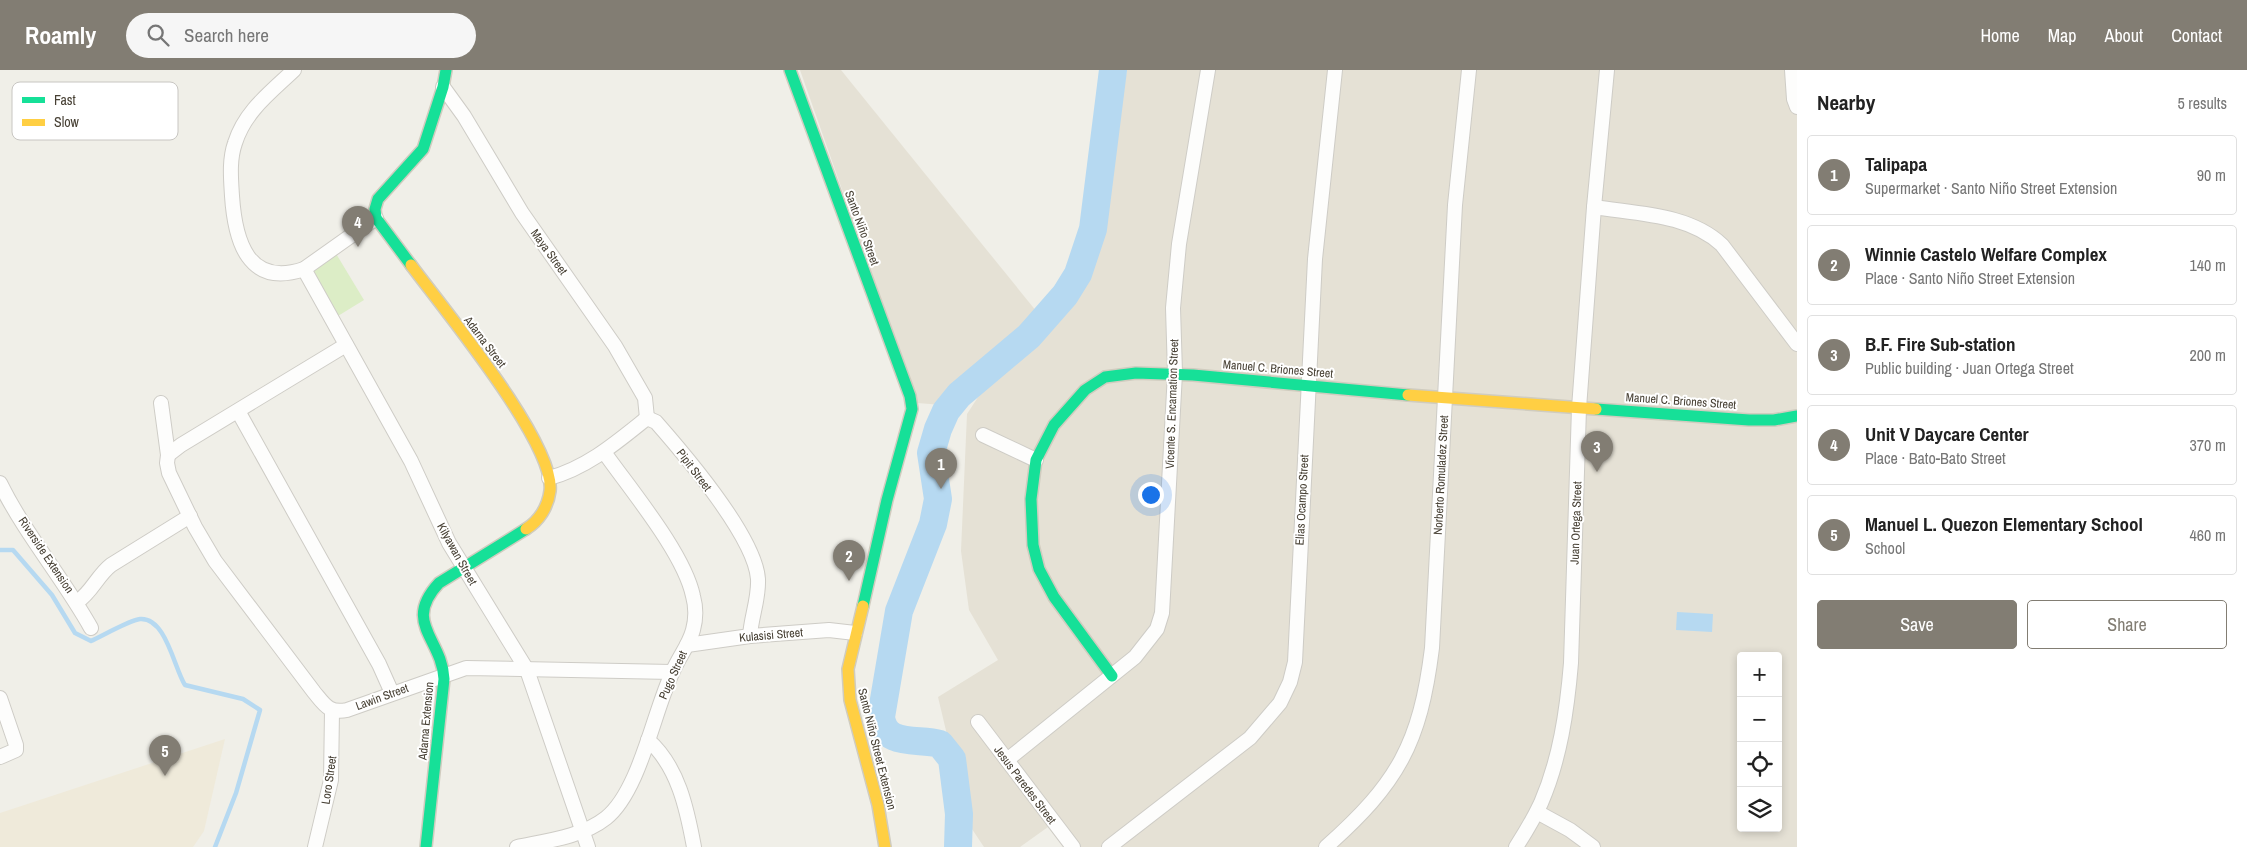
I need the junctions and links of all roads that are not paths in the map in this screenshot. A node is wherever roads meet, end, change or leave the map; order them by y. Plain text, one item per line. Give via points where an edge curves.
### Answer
1 (294, 70) edge
2 (446, 70) edge
3 (790, 70) edge
4 (1208, 70) edge
5 (1335, 70) edge
6 (1469, 70) edge
7 (1607, 70) edge
8 (1792, 70) edge
9 (443, 87) junction
10 (1797, 107) edge
11 (1594, 207) junction
12 (376, 218) junction
13 (304, 269) junction
14 (1797, 344) edge
15 (346, 345) junction
16 (1175, 373) junction
17 (1308, 386) junction
18 (910, 396) joint
19 (1445, 397) junction
20 (161, 403) dead end
21 (1579, 408) junction
22 (238, 411) junction
23 (1797, 416) edge
24 (646, 418) junction
25 (983, 435) dead end
26 (604, 452) junction
27 (168, 455) junction
28 (1036, 460) junction
29 (549, 478) junction
30 (0, 483) edge
31 (190, 516) junction
32 (463, 567) junction
33 (425, 600) joint
34 (77, 602) junction
35 (91, 628) dead end
36 (855, 633) junction
37 (750, 636) junction
38 (687, 645) junction
39 (527, 670) junction
40 (672, 672) junction
41 (444, 675) junction
42 (1112, 676) junction
43 (392, 694) junction
44 (0, 698) edge
45 (332, 711) junction
46 (978, 722) dead end
47 (648, 740) junction
48 (0, 757) edge
49 (1006, 760) junction
50 (1537, 812) junction
51 (582, 830) junction
52 (315, 847) edge
53 (426, 847) edge
54 (517, 847) edge
55 (588, 847) edge
56 (694, 847) edge
57 (885, 847) edge
58 (1073, 847) edge
59 (1108, 847) edge
60 (1326, 847) edge
61 (1516, 847) edge
62 (1593, 847) edge

1 - 13 street via 262,98 244,120 234,143 232,190 237,235 243,249 257,266 275,274 290,274
2 - 9 street
3 - 18 street, Santo Niño Street
4 - 16 street, Vicente S. Encarnation Street via 1179,244 1173,308
5 - 17 street, Elias Ocampo Street via 1315,259
6 - 19 street, Norberto Romuladez Street via 1455,205
7 - 11 street, Juan Ortega Street
8 - 10 street
9 - 12 street via 423,149 378,199
9 - 24 street, Maya Street via 522,213 642,390 647,406
11 - 14 street via 1673,220 1710,234
11 - 21 street, Juan Ortega Street
12 - 13 street
12 - 29 street, Adarna Street via 509,397 542,455
13 - 15 street, Kilyawan Street
15 - 22 street
15 - 32 street, Kilyawan Street via 411,462
16 - 17 street, Manuel C. Briones Street
16 - 28 street, Manuel C. Briones Street via 1103,377 1076,399 1054,425
16 - 42 street, Vicente S. Encarnation Street via 1162,613 1157,629 1147,643
17 - 19 street, Manuel C. Briones Street
17 - 59 street, Elias Ocampo Street via 1294,662 1290,682 1280,703 1250,738
18 - 36 street, Santo Niño Street Extension via 912,409
19 - 21 street, Manuel C. Briones Street
19 - 60 street, Norberto Romuladez Street via 1432,648 1421,712 1405,755 1392,777 1354,822
20 - 27 street
21 - 23 street, Manuel C. Briones Street via 1749,420
21 - 50 street, Juan Ortega Street via 1568,702 1552,770
22 - 27 street
22 - 43 street via 379,664
24 - 26 street
24 - 37 street, Pipit Street via 656,422 695,470 738,529 752,556 758,592
25 - 28 street
26 - 29 street via 568,472
26 - 38 street, Pugo Street via 659,529 687,579 695,609 695,622
27 - 31 street via 169,473
28 - 42 street, Manuel C. Briones Street via 1031,511 1037,566 1051,593
29 - 32 street, Adarna Street via 550,492 537,522
30 - 34 street, Riverside Extension
31 - 34 street via 111,565 102,572 91,591
31 - 45 street via 221,571
32 - 33 street, Adarna Street via 430,591
32 - 39 street, Kilyawan Street
33 - 41 street, Adarna Extension via 423,619
34 - 35 street, Riverside Extension
36 - 37 street, Kulasisi Street via 829,630
36 - 57 street, Santo Niño Street Extension via 848,685 878,805
37 - 38 street, Kulasisi Street
38 - 40 street, Pugo Street
39 - 40 street, Lawin Street
39 - 41 street, Lawin Street via 477,667
39 - 51 street, Kilyawan Street
40 - 47 street, Pugo Street
41 - 43 street, Lawin Street
41 - 53 street, Adarna Extension
42 - 49 street, Vicente S. Encarnation Street
43 - 45 street, Lawin Street via 347,710
44 - 48 street via 16,750
45 - 52 street, Loro Street via 331,780
46 - 49 street, Jesus Paredes Street
47 - 51 street, Pugo Street via 622,800 605,818
47 - 56 street via 662,754 679,788
49 - 58 street, Jesus Paredes Street
50 - 61 street, Juan Ortega Street
50 - 62 street
51 - 54 street, Pugo Street
51 - 55 street, Kilyawan Street

